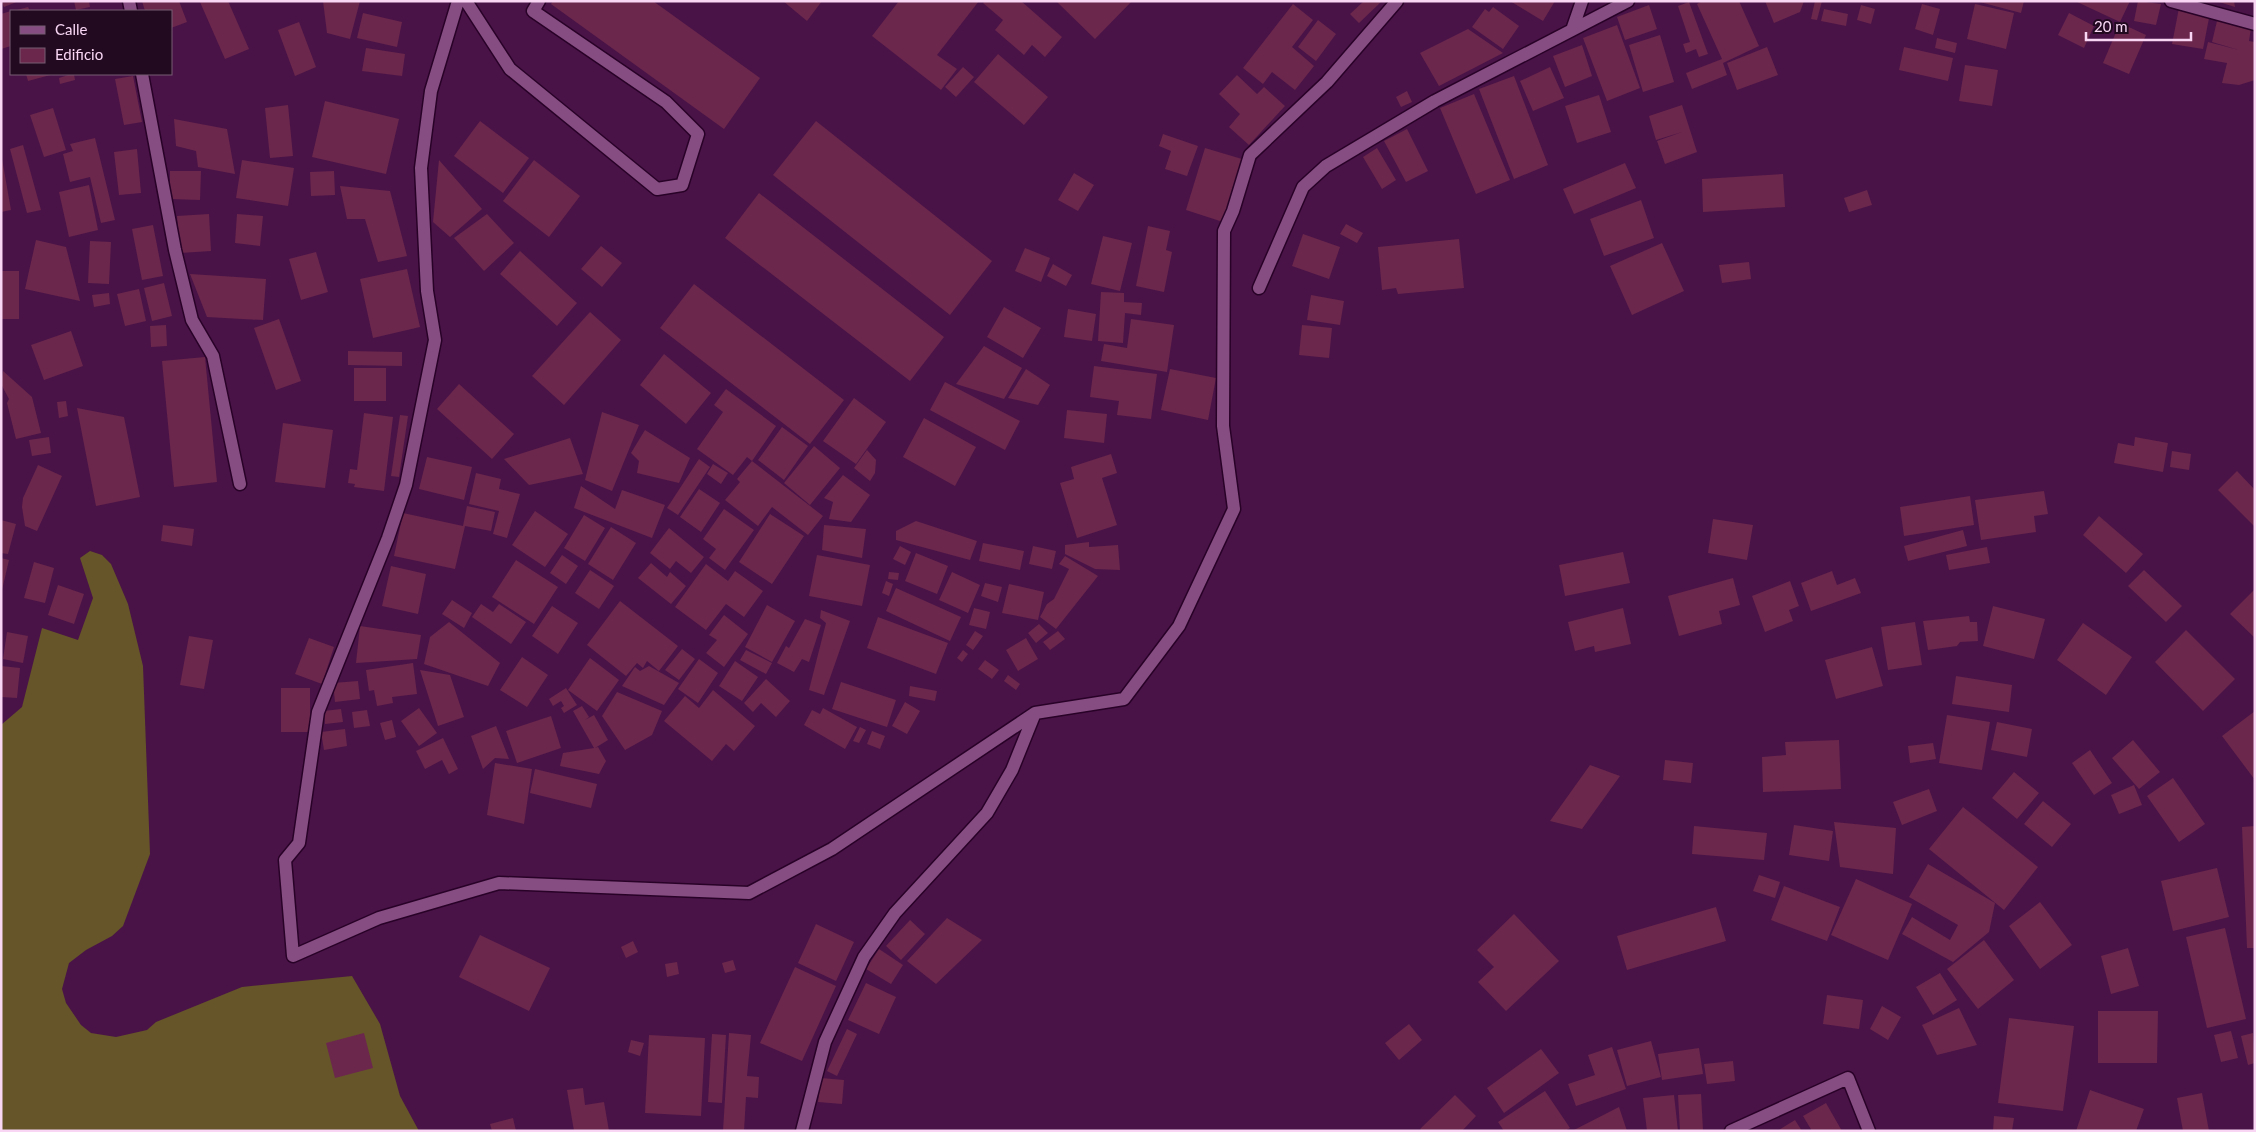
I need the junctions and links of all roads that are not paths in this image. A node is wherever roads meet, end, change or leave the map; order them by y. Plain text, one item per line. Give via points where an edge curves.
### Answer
1 (458, 1) edge
2 (466, 1) edge
3 (539, 1) edge
4 (1397, 1) edge
5 (1582, 1) edge
6 (1628, 1) edge
7 (2171, 1) edge
8 (2255, 24) edge
9 (1572, 30) junction
10 (142, 75) edge
11 (1259, 288) dead end
12 (240, 484) dead end
13 (1034, 714) junction
14 (802, 1131) edge
15 (1731, 1131) edge
16 (1869, 1131) edge

1 - 13 street via 431,91 421,168 427,291 435,340 406,485 318,712 299,843 285,860 293,956 379,918 498,882 750,893 832,849
2 - 3 street via 510,69 657,189 682,185 698,134 666,102 533,10
4 - 13 street via 1327,82 1250,155 1224,231 1224,426 1234,509 1179,626 1124,699
5 - 9 street
6 - 9 street
7 - 8 street
9 - 11 street via 1435,101 1326,166 1303,187
10 - 12 street via 175,250 192,320 213,356
13 - 14 street via 1012,770 987,814 895,913 864,957 825,1042
15 - 16 street via 1848,1078

